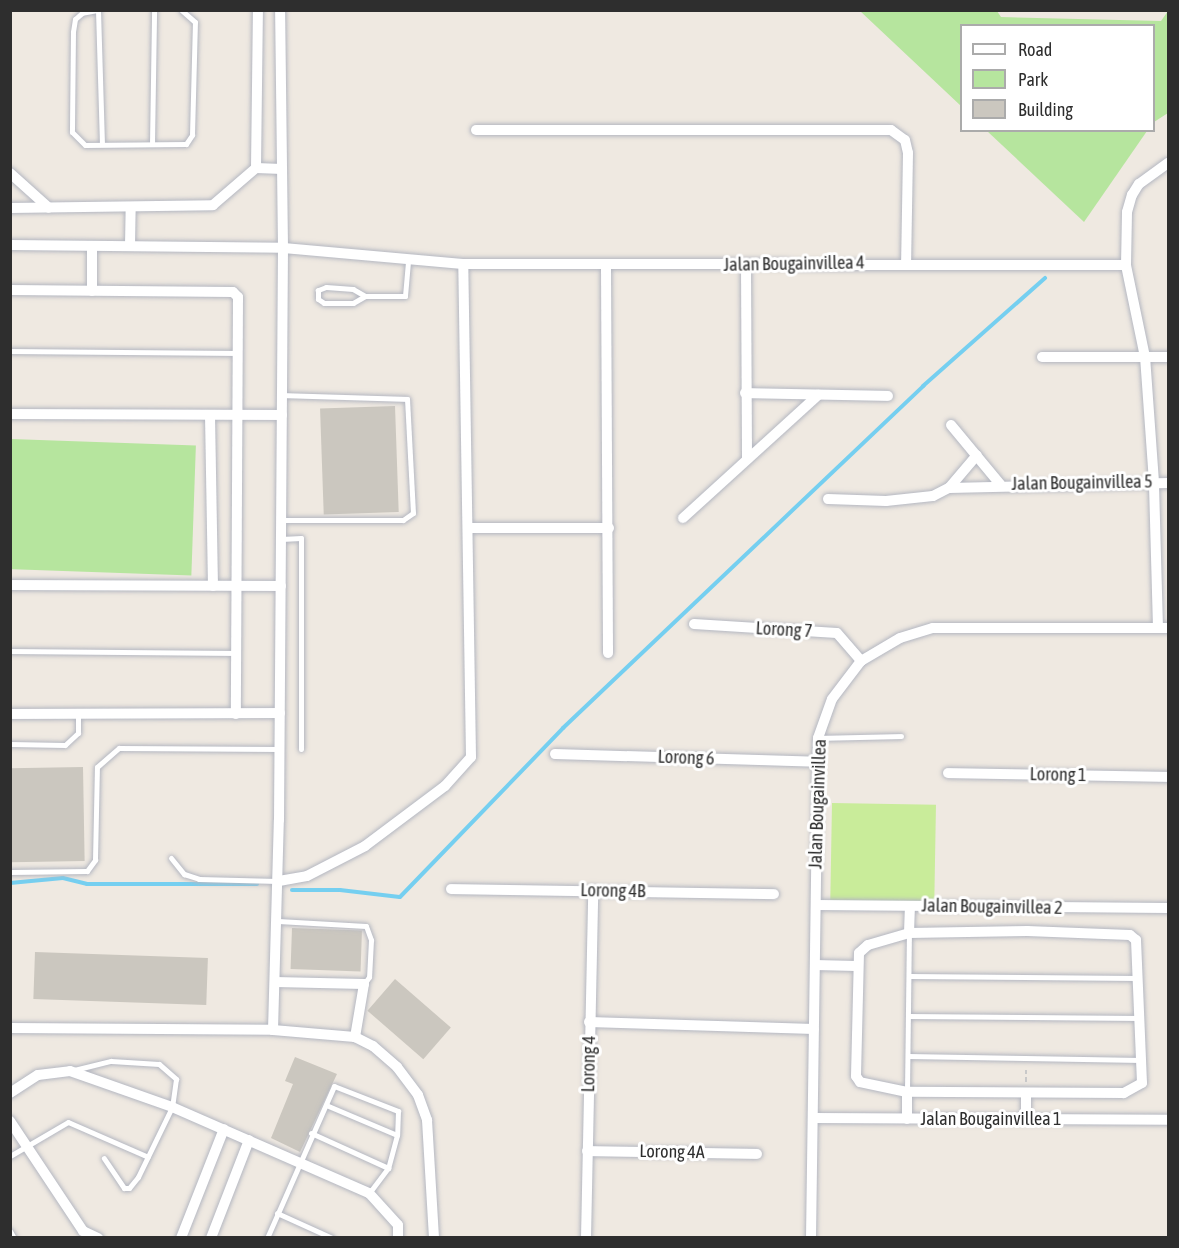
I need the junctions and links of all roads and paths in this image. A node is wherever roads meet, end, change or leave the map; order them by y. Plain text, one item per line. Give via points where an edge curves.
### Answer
1 (98, 10) edge
2 (154, 10) edge
3 (181, 10) edge
4 (258, 10) edge
5 (280, 10) edge
6 (476, 130) dead end
7 (102, 144) junction
8 (152, 144) junction
9 (1168, 163) edge
10 (256, 168) junction
11 (282, 169) junction
12 (10, 173) edge
13 (49, 207) junction
14 (131, 207) junction
15 (10, 208) edge
16 (10, 245) edge
17 (92, 246) junction
18 (130, 246) junction
19 (283, 248) junction
20 (408, 260) junction
21 (906, 263) junction
22 (464, 264) junction
23 (746, 265) junction
24 (1125, 265) junction
25 (606, 267) junction
26 (10, 290) edge
27 (93, 291) junction
28 (365, 296) junction
29 (10, 351) edge
30 (237, 353) junction
31 (1042, 357) dead end
32 (1145, 357) junction
33 (1168, 357) edge
34 (745, 393) junction
35 (282, 395) junction
36 (818, 395) junction
37 (888, 396) dead end
38 (10, 414) edge
39 (210, 415) junction
40 (237, 415) junction
41 (282, 415) junction
42 (951, 425) dead end
43 (977, 455) junction
44 (747, 458) junction
45 (1154, 482) junction
46 (1168, 483) edge
47 (1000, 484) junction
48 (949, 488) junction
49 (828, 499) dead end
50 (683, 518) dead end
51 (281, 519) junction
52 (468, 528) junction
53 (609, 528) junction
54 (281, 539) junction
55 (10, 585) edge
56 (213, 586) junction
57 (236, 586) junction
58 (280, 586) junction
59 (694, 624) dead end
60 (1163, 628) edge
61 (10, 651) edge
62 (236, 653) junction
63 (609, 653) dead end
64 (861, 661) junction
65 (280, 713) junction
66 (10, 714) edge
67 (78, 714) junction
68 (236, 714) junction
69 (901, 736) dead end
70 (818, 738) junction
71 (10, 744) edge
72 (280, 749) junction
73 (301, 749) dead end
74 (555, 754) dead end
75 (817, 762) junction
76 (948, 773) dead end
77 (1168, 777) edge
78 (171, 858) dead end
79 (10, 872) edge
80 (279, 881) junction
81 (451, 889) dead end
82 (592, 890) junction
83 (774, 894) dead end
84 (816, 905) junction
85 (910, 906) junction
86 (1027, 908) junction
87 (1168, 908) edge
88 (278, 921) junction
89 (1027, 931) junction
90 (909, 933) junction
91 (815, 965) junction
92 (855, 966) junction
93 (909, 976) junction
94 (1140, 978) junction
95 (275, 982) junction
96 (364, 984) junction
97 (908, 1016) junction
98 (1141, 1018) junction
99 (590, 1022) junction
100 (10, 1028) edge
101 (814, 1029) junction
102 (273, 1030) junction
103 (355, 1037) junction
104 (908, 1056) junction
105 (1026, 1058) junction
106 (1142, 1060) junction
107 (70, 1071) junction
108 (907, 1092) junction
109 (10, 1093) edge
110 (1026, 1093) junction
111 (326, 1105) junction
112 (172, 1107) junction
113 (813, 1118) junction
114 (907, 1119) junction
115 (1026, 1119) junction
116 (10, 1120) edge
117 (1168, 1120) edge
118 (224, 1129) junction
119 (311, 1133) junction
120 (397, 1135) junction
121 (249, 1140) junction
122 (27, 1146) junction
123 (587, 1151) junction
124 (757, 1154) dead end
125 (10, 1156) edge
126 (148, 1156) junction
127 (104, 1158) dead end
128 (298, 1162) junction
129 (388, 1168) junction
130 (369, 1193) junction
131 (278, 1213) junction
132 (10, 1231) edge
133 (14, 1238) edge
134 (98, 1238) edge
135 (181, 1238) edge
136 (211, 1238) edge
137 (267, 1238) edge
138 (332, 1238) edge
139 (398, 1238) edge
140 (434, 1238) edge
141 (586, 1238) edge
142 (811, 1238) edge

1 - 7 lane
1 - 7 lane via 75,19 72,132 84,145
2 - 8 lane
3 - 8 lane via 195,22 192,135 186,144
4 - 10 street
5 - 11 street
6 - 21 street via 891,130 905,140 908,153
7 - 8 lane
9 - 24 street via 1139,184 1132,195 1127,212
10 - 11 street
10 - 14 street via 213,205
11 - 19 street
12 - 13 street
13 - 14 street
13 - 15 street
14 - 18 street
16 - 17 street, Jalan Bougainvillea 4
17 - 18 street, Jalan Bougainvillea 4
17 - 27 street
18 - 19 street, Jalan Bougainvillea 4
19 - 20 street, Jalan Bougainvillea 4
19 - 35 street
20 - 22 street, Jalan Bougainvillea 4
20 - 28 lane via 405,296
21 - 23 street, Jalan Bougainvillea 4
21 - 24 street, Jalan Bougainvillea 4
22 - 25 street, Jalan Bougainvillea 4
22 - 52 street
23 - 25 street, Jalan Bougainvillea 4
23 - 34 street
24 - 32 street
25 - 53 street
26 - 27 street
27 - 30 street via 233,292 237,297
28 - 28 lane via 353,303 324,303 318,299 318,290 353,289
29 - 30 lane
30 - 40 street
31 - 32 street
32 - 33 street
32 - 45 street
34 - 36 street
34 - 44 street
35 - 41 street
35 - 51 lane via 407,399 413,513 403,520
36 - 37 street
36 - 44 street
38 - 39 street
39 - 40 street
39 - 56 street
40 - 41 street
40 - 57 street
41 - 51 street
42 - 43 street, Jalan Bougainvillea 5
43 - 47 street, Jalan Bougainvillea 5
43 - 48 street
44 - 50 street
45 - 46 street, Jalan Bougainvillea 5
45 - 47 street, Jalan Bougainvillea 5
45 - 60 street
47 - 48 street
48 - 49 street via 915,500
51 - 54 street
52 - 53 street
52 - 80 street via 471,757 445,786 364,846 307,876
53 - 63 street
54 - 58 street
54 - 73 lane via 302,538
55 - 56 street
56 - 57 street
57 - 58 street
57 - 62 street
58 - 65 street
59 - 64 street, Lorong 7 via 837,633
60 - 64 street, Jalan Bougainvillea via 933,628 900,638
61 - 62 lane
62 - 68 street
64 - 70 street, Jalan Bougainvillea via 832,699
65 - 68 street
65 - 72 street
66 - 67 street
67 - 68 street
67 - 71 lane via 78,733 65,745
69 - 70 lane
70 - 75 street, Jalan Bougainvillea
72 - 79 lane via 119,748 97,767 94,860 87,872
72 - 80 street
74 - 75 street, Lorong 6
75 - 84 street, Jalan Bougainvillea
76 - 77 street, Lorong 1
78 - 80 lane via 184,874 199,879
80 - 88 street
81 - 82 street, Lorong 4B
82 - 83 street, Lorong 4B
82 - 99 street, Lorong 4
84 - 85 street, Jalan Bougainvillea 2
84 - 91 street, Jalan Bougainvillea
85 - 86 street, Jalan Bougainvillea 2
85 - 90 street
86 - 87 street, Jalan Bougainvillea 2
86 - 89 street
88 - 95 street
88 - 96 lane via 366,926 371,940 369,977
89 - 90 street
89 - 94 street via 1130,935 1139,949
90 - 92 street via 868,945 859,953
90 - 93 lane
91 - 92 street
91 - 101 street, Jalan Bougainvillea
92 - 108 street via 856,1076 867,1086
93 - 94 lane
93 - 97 lane
94 - 98 street
95 - 96 street
95 - 102 street
96 - 103 street
97 - 98 lane
97 - 104 lane
98 - 106 street
99 - 101 street
99 - 123 street, Lorong 4
100 - 102 street
101 - 113 street, Jalan Bougainvillea
102 - 103 street
103 - 140 street via 397,1067 418,1095 427,1120
104 - 105 lane
104 - 108 lane
105 - 106 lane
105 - 110 path
106 - 110 street via 1142,1083 1125,1093
107 - 109 street via 38,1075
107 - 112 street
107 - 112 lane via 111,1061 159,1064 176,1079
108 - 110 street
108 - 114 street
110 - 115 street
111 - 119 lane
111 - 120 lane
111 - 120 lane via 334,1086 398,1110
112 - 118 street
112 - 126 lane
113 - 114 street, Jalan Bougainvillea 1
113 - 142 street, Jalan Bougainvillea
114 - 115 street, Jalan Bougainvillea 1
115 - 117 street, Jalan Bougainvillea 1
116 - 122 street
118 - 121 street
118 - 135 street
119 - 128 lane
119 - 129 lane
120 - 129 lane
121 - 128 street
121 - 136 street
122 - 125 lane
122 - 126 lane via 68,1122
122 - 134 street via 83,1231
123 - 124 street, Lorong 4A
123 - 141 street, Lorong 4
126 - 127 lane via 138,1177 126,1189
128 - 130 street
128 - 131 lane
129 - 130 lane
130 - 139 street via 398,1225
131 - 137 lane
131 - 138 lane
132 - 133 lane

